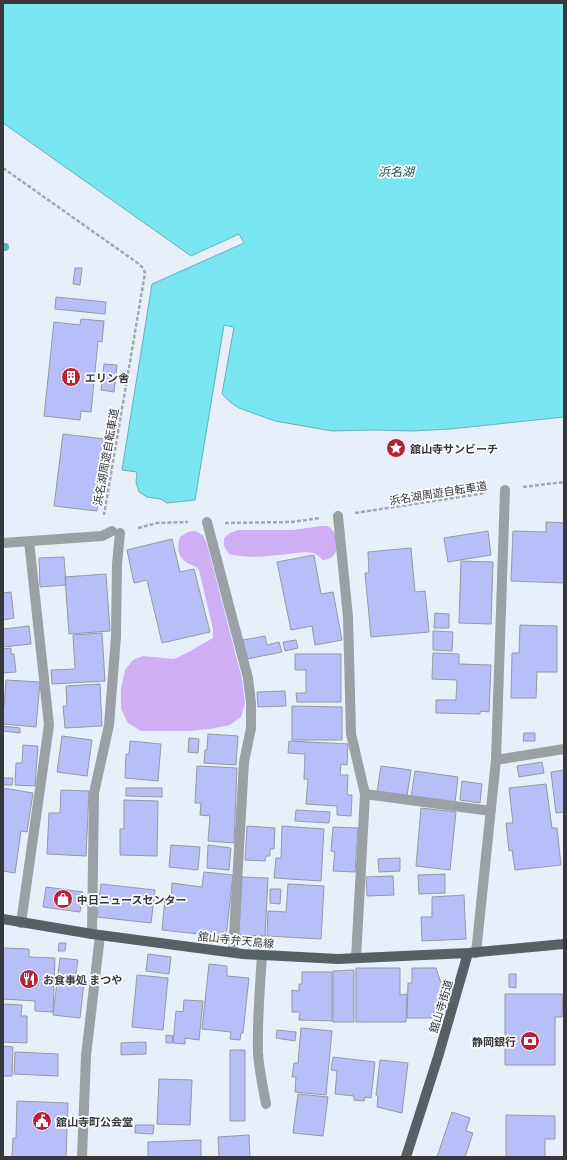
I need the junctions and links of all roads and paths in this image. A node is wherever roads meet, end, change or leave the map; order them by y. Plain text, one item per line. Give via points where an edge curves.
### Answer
1 (3, 168) edge
2 (564, 482) edge
3 (505, 490) junction
4 (338, 516) junction
5 (207, 522) junction
6 (116, 532) junction
7 (29, 541) junction
8 (3, 543) edge
9 (564, 749) edge
10 (496, 760) junction
11 (365, 794) junction
12 (491, 811) junction
13 (3, 919) edge
14 (20, 923) junction
15 (96, 934) junction
16 (564, 944) edge
17 (233, 952) junction
18 (472, 953) junction
19 (262, 955) junction
20 (356, 958) junction
21 (266, 1104) dead end
22 (82, 1157) edge
23 (406, 1157) edge

1 - 6 path, 浜名湖周遊自転車道 via 139,264 145,273 103,518 106,526
2 - 3 path, 浜名湖周遊自転車道
3 - 4 path, 浜名湖周遊自転車道
3 - 10 street
4 - 5 path, 浜名湖周遊自転車道 via 292,522
4 - 11 street via 348,617 351,734
5 - 6 path, 浜名湖周遊自転車道 via 157,523
5 - 17 street via 248,678 251,703 251,728 244,762
6 - 7 street via 102,536
6 - 15 street via 116,637 109,724 94,793
7 - 8 street
7 - 14 street via 49,725
9 - 10 street
10 - 12 street
11 - 12 street
11 - 20 street
12 - 18 street
13 - 14 main road, 舘山寺弁天島線
14 - 15 main road, 舘山寺弁天島線
15 - 17 main road, 舘山寺弁天島線
15 - 22 street via 86,1056
16 - 18 main road
17 - 19 main road, 舘山寺弁天島線
18 - 20 main road, 舘山寺弁天島線
18 - 23 main road, 舘山寺街道
19 - 20 main road, 舘山寺弁天島線
19 - 21 street via 258,1054

